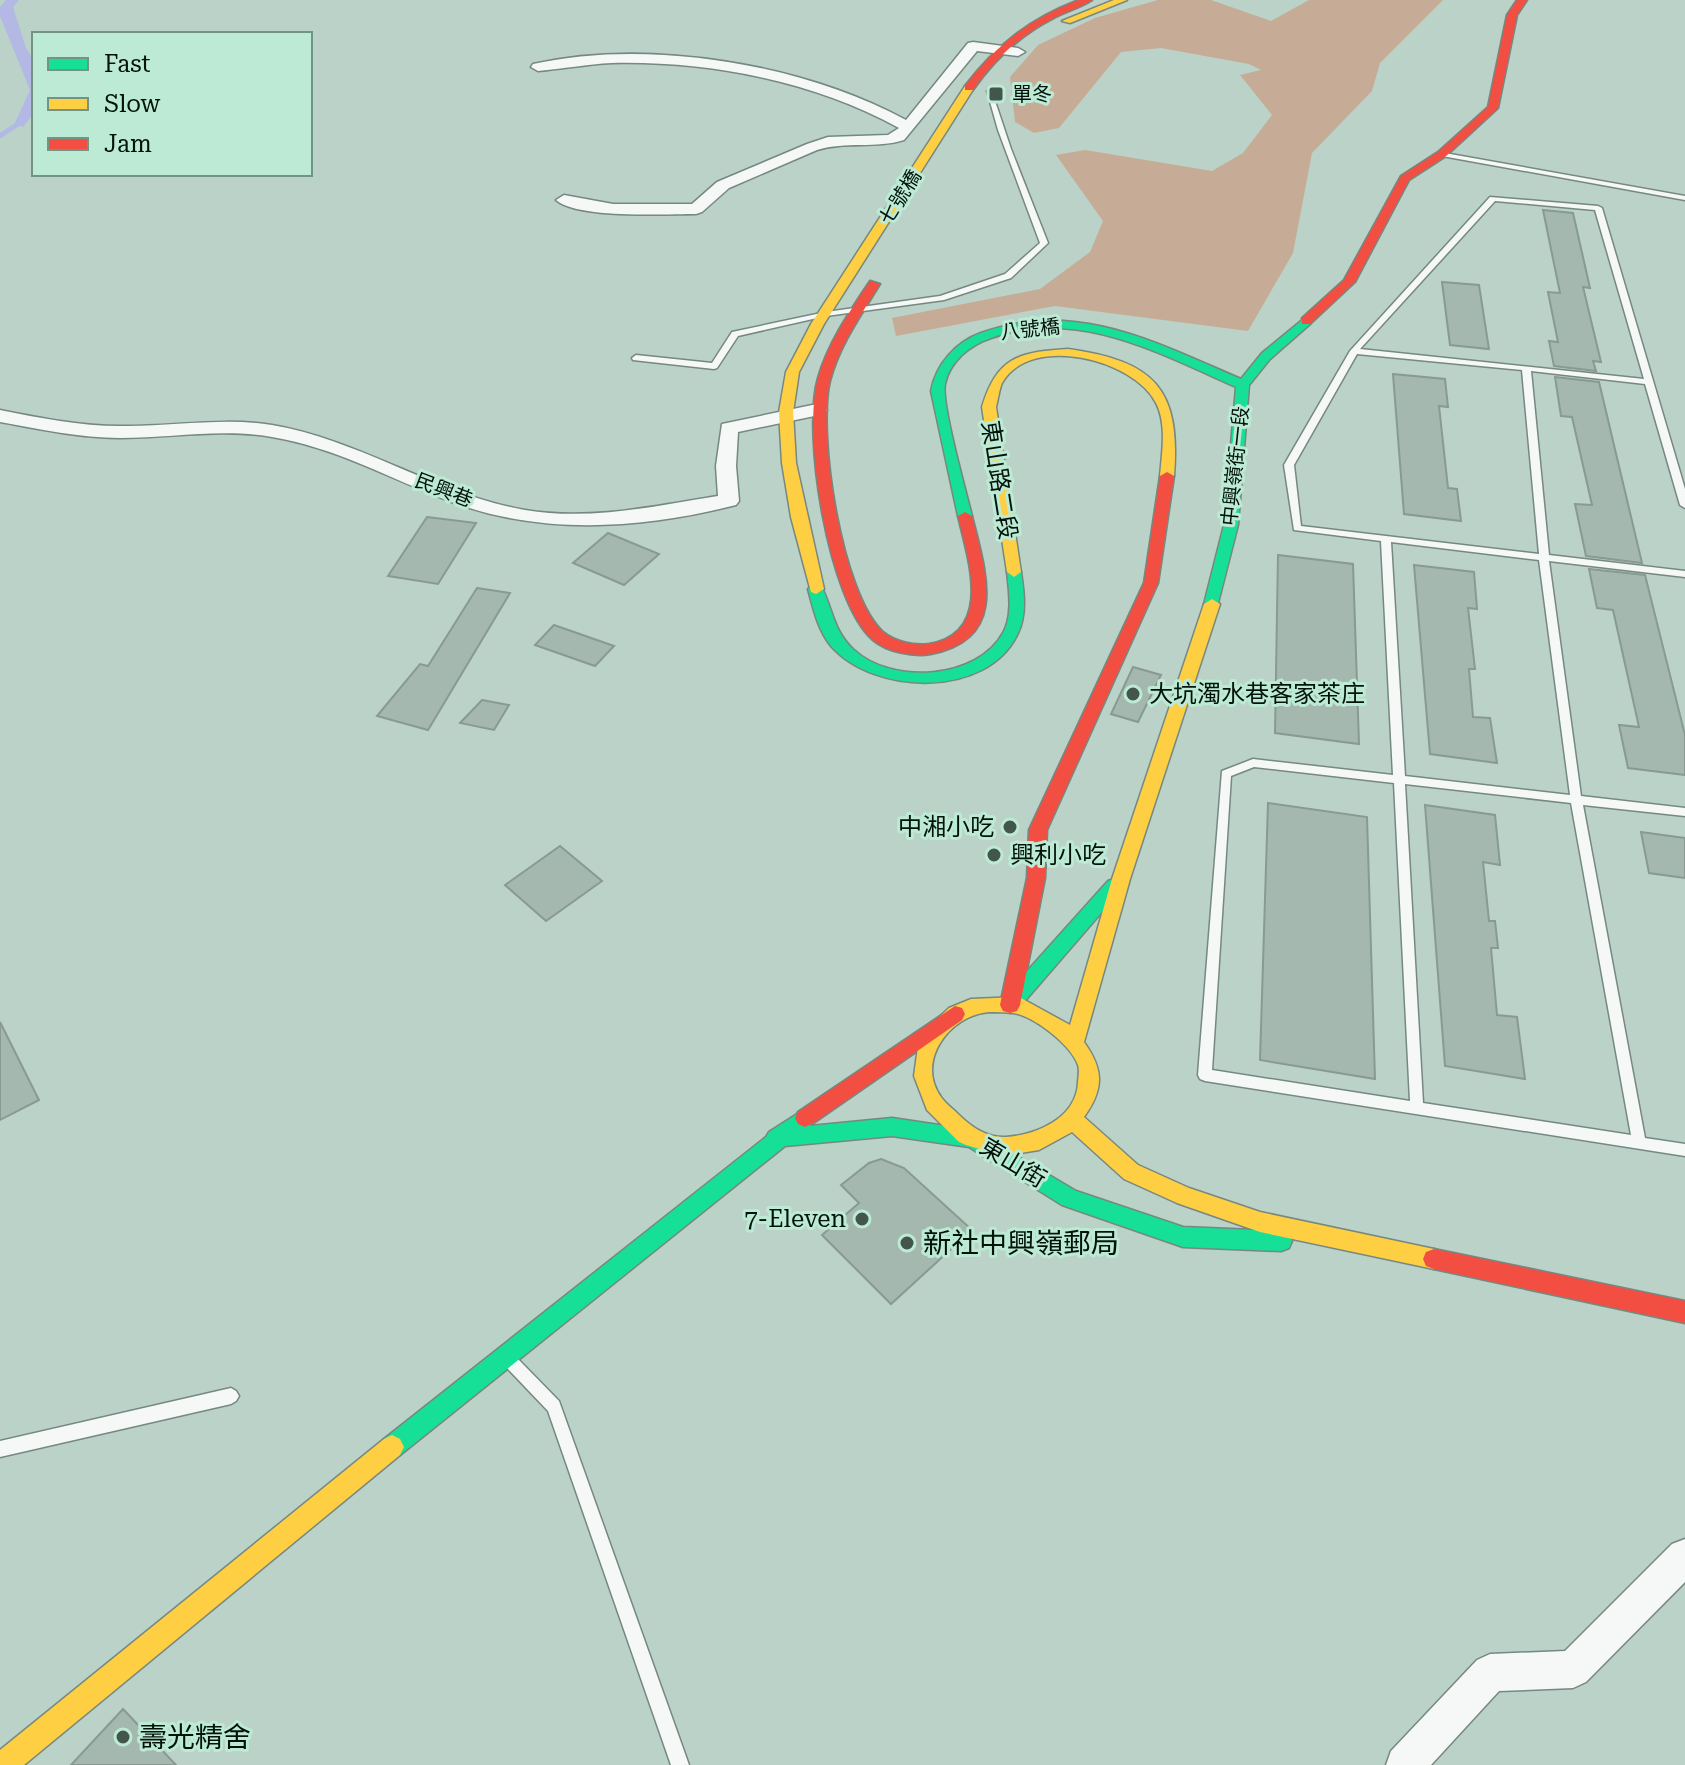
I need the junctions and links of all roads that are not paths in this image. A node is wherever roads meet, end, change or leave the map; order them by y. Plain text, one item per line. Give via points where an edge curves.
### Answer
1 (1087, 0) edge
2 (1122, 0) edge
3 (1522, 0) edge
4 (997, 50) junction
5 (1018, 52) junction
6 (538, 67) dead end
7 (989, 92) junction
8 (976, 114) dead end
9 (908, 127) junction
10 (1442, 154) junction
11 (1685, 198) edge
12 (564, 200) dead end
13 (879, 276) dead end
14 (846, 283) joint
15 (858, 309) junction
16 (826, 314) junction
17 (1354, 351) junction
18 (636, 358) dead end
19 (1526, 368) junction
20 (1649, 382) junction
21 (1243, 385) junction
22 (817, 410) junction
23 (787, 415) junction
24 (0, 416) edge
25 (1685, 505) edge
26 (1386, 538) junction
27 (1544, 557) junction
28 (1685, 574) edge
29 (1399, 780) junction
30 (1576, 800) junction
31 (1685, 812) edge
32 (1121, 879) junction
33 (1010, 1005) junction
34 (955, 1014) junction
35 (1076, 1039) junction
36 (1417, 1108) junction
37 (1074, 1121) junction
38 (775, 1139) junction
39 (973, 1139) junction
40 (1639, 1143) junction
41 (1685, 1150) edge
42 (1367, 1244) junction
43 (1685, 1312) edge
44 (504, 1355) junction
45 (231, 1396) dead end
46 (0, 1449) edge
47 (1685, 1557) edge
48 (3, 1765) edge
49 (680, 1765) edge
50 (1405, 1765) edge

1 - 4 main road via 1036,20
2 - 5 main road via 1051,28
3 - 10 main road, 中興嶺街一段 via 1512,15 1493,108
4 - 5 street
4 - 9 street via 973,46
4 - 14 main road, 七號橋
5 - 7 main road
6 - 9 street via 610,59 753,72 809,84
7 - 8 main road
7 - 15 lane via 1044,243 1008,276 941,298
9 - 12 street via 889,140 812,147 723,185 696,209 613,209
10 - 11 lane
10 - 21 main road, 中興嶺街一段 via 1405,178 1349,282 1266,356
13 - 15 main road
14 - 16 main road, 東山路二段
15 - 16 lane
15 - 22 main road via 826,366
16 - 18 lane via 735,334 714,366
16 - 23 main road, 東山路二段 via 795,368
17 - 19 lane
17 - 20 lane via 1493,199 1598,208
17 - 26 lane via 1289,465 1297,528
19 - 20 lane
19 - 27 lane
20 - 25 lane
21 - 22 main road, 八號橋 via 1140,339 1067,325 998,331 970,341 951,356 940,373 939,409 981,590 980,611 971,631 945,646 916,650 873,633 852,598 822,465
21 - 32 main road, 中興嶺街一段 via 1231,525 1212,604
22 - 23 street, 民興巷
23 - 24 street, 民興巷 via 729,428 729,501 573,522 469,502 344,450 272,431 97,431
23 - 33 main road, 東山路二段 via 816,592 836,641 878,670 937,677 990,658 1008,639 1016,615 1017,592 989,416 988,396 996,379 1026,359 1076,353 1125,365 1163,402 1169,424 1160,550 1151,583 1038,830 1036,878
26 - 27 lane
26 - 29 lane
27 - 28 lane
27 - 30 lane
29 - 30 lane
29 - 36 lane
29 - 36 lane via 1253,763 1226,774 1205,1075
30 - 31 lane
30 - 40 lane
32 - 33 main road, 中興嶺街一段
32 - 35 main road, 中興嶺街一段
33 - 34 main road via 975,1006
33 - 35 main road via 1041,1011
34 - 38 main road
34 - 39 main road via 924,1052 922,1077 930,1102 947,1123
35 - 37 main road via 1091,1078 1087,1101
36 - 40 lane
37 - 39 main road via 1054,1137 1028,1146
37 - 42 main road, 東山街 via 1131,1172 1184,1196 1260,1222
38 - 39 main road, 東山街 via 892,1127
38 - 44 main road
39 - 42 main road, 東山街 via 1069,1198 1183,1237
40 - 41 lane
42 - 43 main road, 東山街
44 - 48 main road
44 - 49 lane via 554,1406
45 - 46 lane
47 - 50 street via 1573,1669 1490,1673

